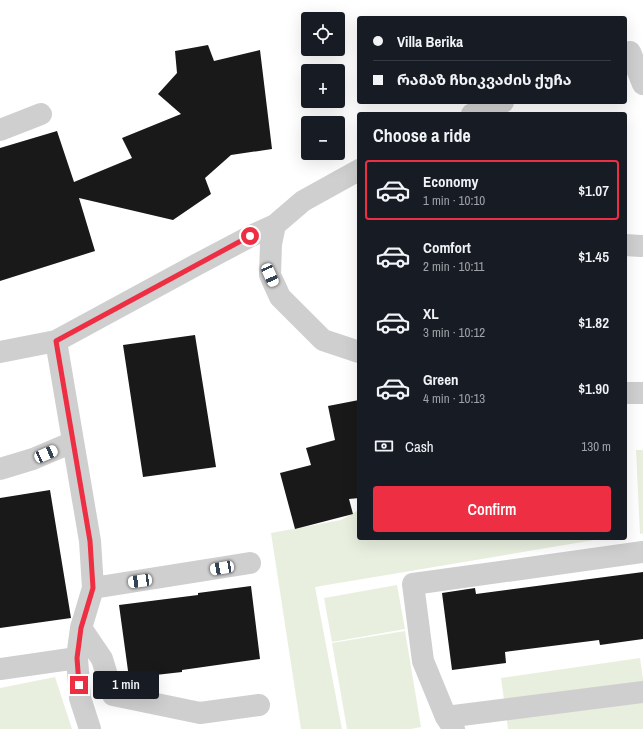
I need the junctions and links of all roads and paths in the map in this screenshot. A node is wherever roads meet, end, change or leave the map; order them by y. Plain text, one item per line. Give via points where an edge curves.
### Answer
1 (633, 51) edge
2 (643, 84) edge
3 (41, 114) dead end
4 (0, 130) edge
5 (357, 171) edge
6 (275, 225) junction
7 (56, 341) junction
8 (357, 351) edge
9 (0, 352) edge
10 (627, 393) edge
11 (643, 393) edge
12 (73, 442) junction
13 (0, 469) edge
14 (643, 552) edge
15 (250, 563) dead end
16 (93, 588) junction
17 (81, 628) junction
18 (77, 658) junction
19 (0, 669) edge
20 (643, 692) edge
21 (259, 706) dead end
22 (450, 723) edge
23 (90, 729) edge

1 - 2 street
3 - 4 street
5 - 6 street via 303,201
6 - 7 street
6 - 8 street via 271,244 270,275 280,297 323,340
7 - 9 street
7 - 12 street
10 - 11 street
12 - 13 street via 33,459
12 - 16 street via 90,541
14 - 22 street via 413,584 423,661
15 - 16 street
16 - 17 street
17 - 18 street
17 - 21 street via 102,659 113,695 200,713
18 - 19 street
18 - 23 street via 80,698
20 - 22 street

